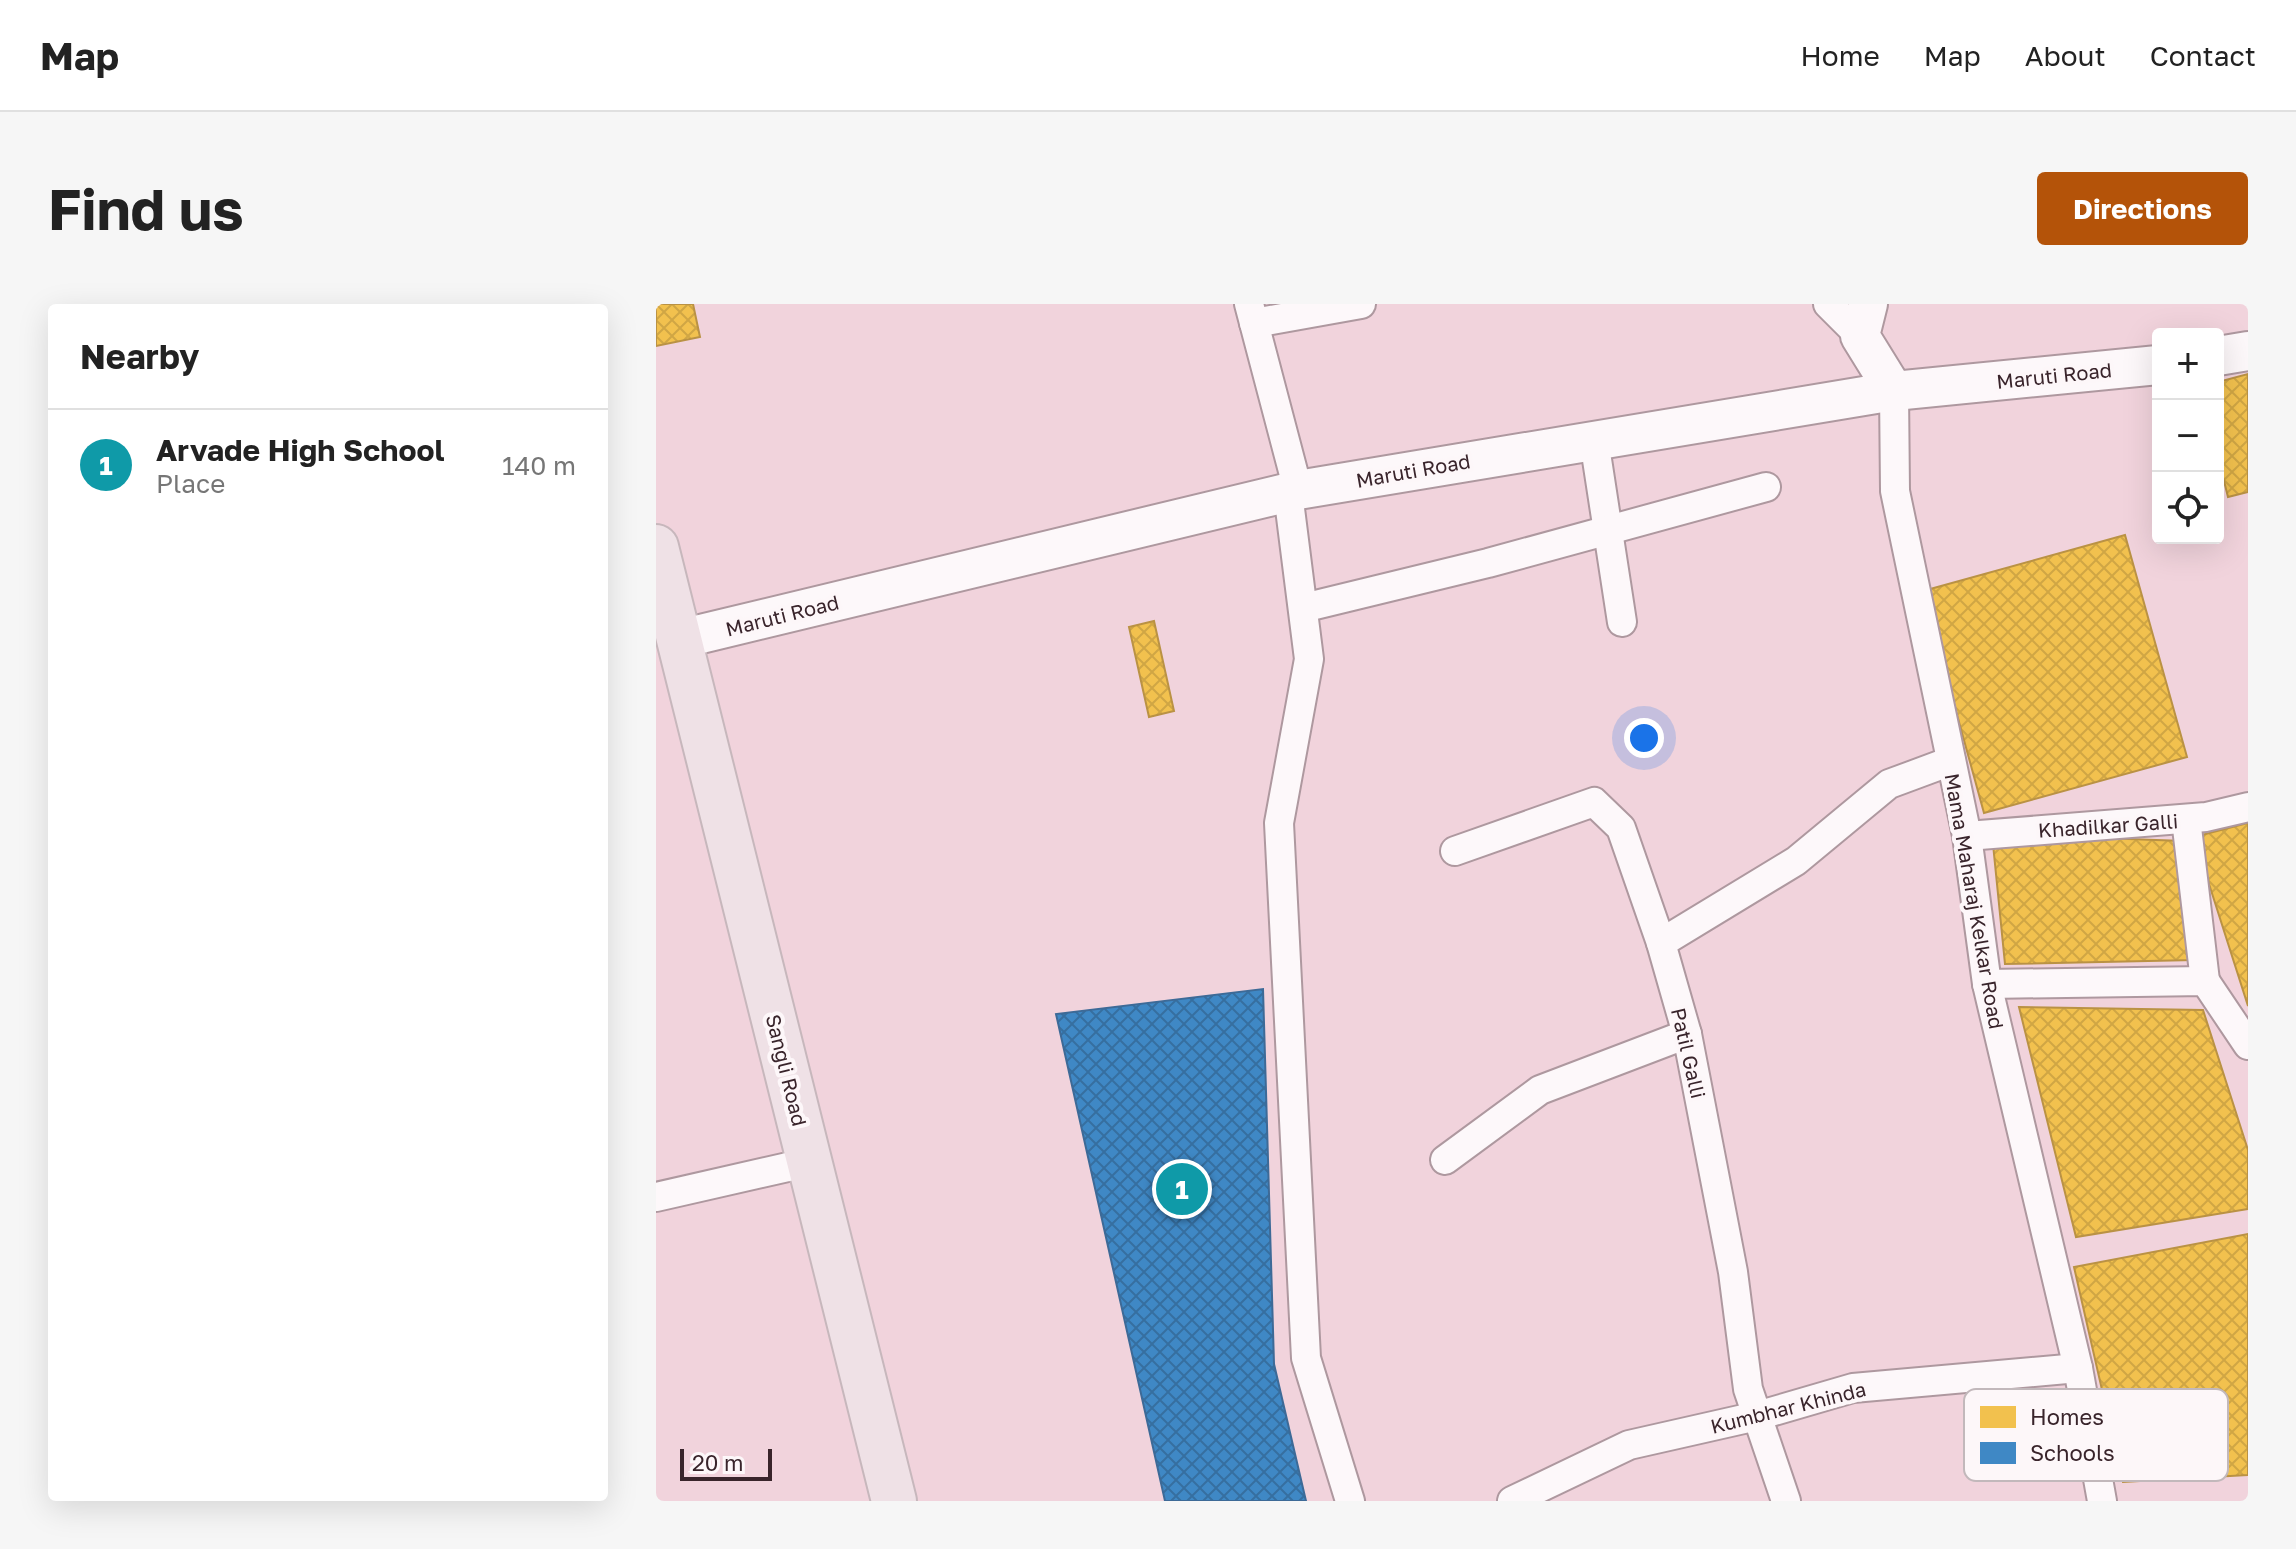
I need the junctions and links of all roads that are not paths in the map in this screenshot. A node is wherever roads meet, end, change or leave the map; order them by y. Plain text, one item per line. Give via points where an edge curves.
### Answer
1 (1361, 304) edge
2 (1828, 304) edge
3 (1252, 314) edge
4 (1861, 315) edge
5 (2248, 351) edge
6 (2224, 355) edge
7 (2152, 366) edge
8 (1894, 391) junction
9 (1594, 440) junction
10 (1766, 487) dead end
11 (1293, 491) junction
12 (1608, 530) junction
13 (656, 547) edge
14 (1303, 608) junction
15 (1622, 622) dead end
16 (668, 642) edge
17 (1951, 761) junction
18 (2248, 807) edge
19 (2186, 819) junction
20 (1967, 836) junction
21 (1455, 851) dead end
22 (1661, 943) junction
23 (2205, 981) junction
24 (1987, 984) junction
25 (1687, 1034) junction
26 (2248, 1045) edge
27 (1445, 1160) dead end
28 (810, 1162) junction
29 (656, 1197) edge
30 (2078, 1368) junction
31 (2082, 1389) edge
32 (1757, 1416) junction
33 (2098, 1481) edge
34 (894, 1501) edge
35 (1350, 1501) edge
36 (1512, 1501) edge
37 (1786, 1501) edge
38 (2102, 1501) edge

1 - 3 street
2 - 4 street
3 - 11 street
4 - 8 street
5 - 6 street
7 - 8 street, Maruti Road
8 - 9 street, Maruti Road
8 - 17 street, Mama Maharaj Kelkar Road via 1895,491
9 - 11 street, Maruti Road
9 - 12 street
10 - 12 street
11 - 14 street
11 - 16 street, Maruti Road
12 - 14 street
12 - 15 street
13 - 16 highway, Sangli Road
14 - 35 street via 1309,659 1279,823 1294,1135 1306,1358
16 - 28 highway, Sangli Road
17 - 20 street, Mama Maharaj Kelkar Road
17 - 22 street via 1889,784 1796,861
18 - 19 street, Khadilkar Galli
19 - 20 street, Khadilkar Galli
19 - 23 street
20 - 24 street, Mama Maharaj Kelkar Road
21 - 22 street, Patil Galli via 1594,802 1621,828
22 - 25 street, Patil Galli
23 - 24 street
23 - 26 street
24 - 30 street, Mama Maharaj Kelkar Road
25 - 27 street via 1540,1090
25 - 32 street, Patil Galli
28 - 29 street
28 - 34 highway, Sangli Road
30 - 31 street, Mama Maharaj Kelkar Road
30 - 32 street, Kumbhar Khinda via 1853,1388
32 - 36 street, Kumbhar Khinda via 1629,1445
32 - 37 street, Patil Galli
33 - 38 street, Mama Maharaj Kelkar Road

